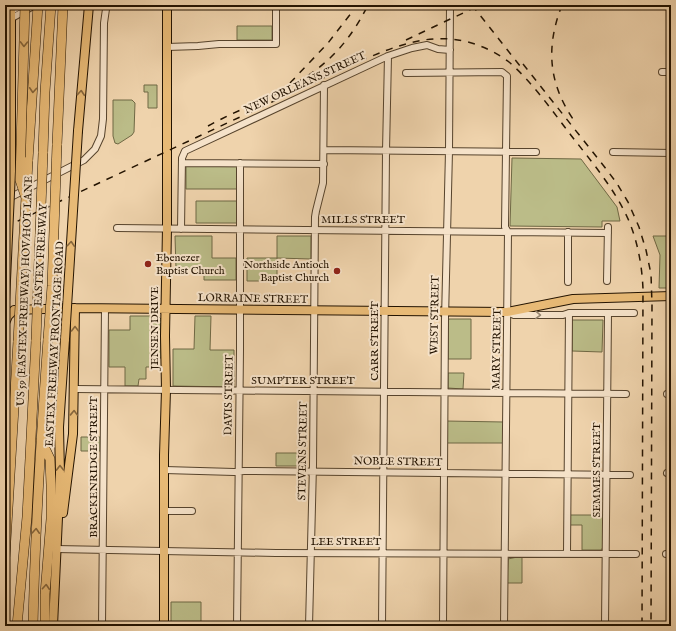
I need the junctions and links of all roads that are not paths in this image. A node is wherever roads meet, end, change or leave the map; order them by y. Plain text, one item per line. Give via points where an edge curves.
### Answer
1 (22, 5) edge
2 (25, 5) edge
3 (37, 5) edge
4 (51, 5) edge
5 (63, 5) edge
6 (89, 5) edge
7 (108, 5) edge
8 (167, 5) edge
9 (276, 5) edge
10 (450, 5) edge
11 (8, 14) edge
12 (167, 47) junction
13 (450, 50) junction
14 (8, 54) edge
15 (388, 56) junction
16 (406, 72) dead end
17 (450, 72) junction
18 (662, 72) dead end
19 (671, 72) edge
20 (324, 85) junction
21 (324, 150) junction
22 (386, 151) junction
23 (449, 152) junction
24 (506, 152) junction
25 (536, 152) dead end
26 (613, 152) dead end
27 (671, 153) edge
28 (182, 163) junction
29 (240, 163) junction
30 (324, 164) junction
31 (5, 192) edge
32 (15, 195) junction
33 (26, 198) junction
34 (5, 200) edge
35 (117, 228) dead end
36 (167, 228) junction
37 (181, 229) junction
38 (240, 229) junction
39 (315, 230) junction
40 (386, 230) junction
41 (447, 231) junction
42 (508, 232) junction
43 (568, 232) junction
44 (607, 281) dead end
45 (568, 282) dead end
46 (671, 296) edge
47 (5, 302) edge
48 (76, 308) junction
49 (105, 309) junction
50 (166, 309) junction
51 (240, 310) junction
52 (314, 311) junction
53 (385, 311) junction
54 (446, 312) junction
55 (507, 312) junction
56 (568, 313) junction
57 (608, 313) junction
58 (634, 314) dead end
59 (5, 324) edge
60 (75, 389) junction
61 (105, 389) junction
62 (166, 390) junction
63 (239, 391) junction
64 (313, 391) junction
65 (384, 392) junction
66 (444, 392) junction
67 (507, 393) junction
68 (568, 393) junction
69 (608, 394) junction
70 (626, 394) dead end
71 (41, 439) junction
72 (165, 470) junction
73 (238, 471) junction
74 (313, 472) junction
75 (383, 472) junction
76 (444, 473) junction
77 (506, 473) junction
78 (568, 474) junction
79 (607, 474) junction
80 (630, 474) dead end
81 (165, 511) junction
82 (192, 512) dead end
83 (56, 549) junction
84 (104, 550) junction
85 (165, 551) junction
86 (238, 552) junction
87 (310, 552) junction
88 (383, 552) junction
89 (444, 552) junction
90 (505, 553) junction
91 (567, 554) junction
92 (606, 554) junction
93 (636, 554) dead end
94 (5, 558) edge
95 (17, 626) edge
96 (33, 626) edge
97 (45, 626) edge
98 (53, 626) edge
99 (102, 626) edge
100 (164, 626) edge
101 (237, 626) edge
102 (309, 626) edge
103 (382, 626) edge
104 (443, 626) edge
105 (504, 626) edge
106 (605, 626) edge

1 - 11 street
2 -> 33 highway, bridge via 20,180
3 - 11 street
3 -> 33 highway, EASTEX FREEWAY, bridge
4 - 95 highway, US 59 (EASTEX FREEWAY) HOV/HOT LANE, bridge via 27,517
5 - 71 highway, EASTEX FREEWAY, bridge via 52,286
83 -> 6 main road, EASTEX FREEWAY FRONTAGE ROAD, bridge via 60,474 59,427 78,131
7 - 32 street via 104,23 103,119 101,136 95,149 84,160
8 - 12 main road, JENSEN DRIVE
9 - 12 street via 276,44
10 - 13 street, WEST STREET
11 - 14 main road
12 - 36 main road, JENSEN DRIVE
13 - 15 street, NEW ORLEANS STREET via 427,45
13 - 17 street, WEST STREET
14 - 47 main road, bridge via 11,171
15 - 20 street, NEW ORLEANS STREET
15 - 22 street, CARR STREET
16 - 17 street
17 - 23 street, WEST STREET
17 - 24 street, MARY STREET via 505,73
18 - 19 street
20 - 21 street, STEVENS STREET
20 - 28 street, NEW ORLEANS STREET via 185,151
21 - 22 street
21 - 30 street, STEVENS STREET
22 - 23 street
22 - 40 street, CARR STREET
23 - 24 street
23 - 41 street, WEST STREET
24 - 25 street
24 - 42 street, MARY STREET via 505,227
26 - 27 street
28 - 29 street
28 - 37 street
29 - 30 street
29 - 38 street, DAVIS STREET
30 - 39 street, STEVENS STREET
31 - 32 street
32 - 34 street
33 - 94 highway, EASTEX FREEWAY, bridge
35 - 36 street, MILLS STREET
36 - 37 street, MILLS STREET
36 - 50 main road, JENSEN DRIVE
37 - 38 street, MILLS STREET
38 - 39 street, MILLS STREET
38 - 51 street, DAVIS STREET
39 - 40 street, MILLS STREET
39 - 52 street, STEVENS STREET
40 - 41 street, MILLS STREET
40 - 53 street, CARR STREET
41 - 42 street, MILLS STREET
41 - 54 street, WEST STREET
42 - 43 street, MILLS STREET
42 - 55 street, MARY STREET
43 - 44 street, MILLS STREET via 608,230
43 - 45 street
46 - 55 main road, LORRAINE STREET via 573,299
48 - 49 main road, LORRAINE STREET
48 - 59 main road, LORRAINE STREET via 14,310
60 -> 48 main road
49 - 50 main road, LORRAINE STREET
49 - 61 street, BRACKENRIDGE STREET
50 - 51 main road, LORRAINE STREET
50 - 62 main road, JENSEN DRIVE
51 - 52 main road, LORRAINE STREET
51 - 63 street, DAVIS STREET
52 - 53 main road, LORRAINE STREET
52 - 64 street, STEVENS STREET
53 - 54 main road, LORRAINE STREET
53 - 65 street, CARR STREET
54 - 55 main road, LORRAINE STREET
54 - 66 street, WEST STREET
55 -> 56 street, LORRAINE STREET via 514,315
55 - 67 street, MARY STREET
56 - 57 street, LORRAINE STREET
56 - 68 street
57 - 58 street, LORRAINE STREET
57 - 69 street, SEMMES STREET
60 - 61 street, SUMPTER STREET
83 -> 60 main road via 60,541 73,434
61 - 62 street, SUMPTER STREET
61 - 84 street, BRACKENRIDGE STREET
62 - 63 street, SUMPTER STREET
62 - 72 main road, JENSEN DRIVE
63 - 64 street, SUMPTER STREET
63 - 73 street, DAVIS STREET
64 - 65 street, SUMPTER STREET
64 - 74 street, STEVENS STREET
65 - 66 street, SUMPTER STREET
65 - 75 street, CARR STREET
66 - 67 street, SUMPTER STREET
66 - 76 street, WEST STREET
67 - 68 street, SUMPTER STREET
67 - 77 street, MARY STREET
68 - 69 street, SUMPTER STREET
68 - 78 street
69 - 70 street, SUMPTER STREET
69 - 79 street, SEMMES STREET
96 -> 71 highway, EASTEX FREEWAY
97 -> 71 highway via 51,485 50,458
72 - 73 street, NOBLE STREET
72 - 81 main road, JENSEN DRIVE
73 - 74 street, NOBLE STREET
73 - 86 street, DAVIS STREET
74 - 75 street, NOBLE STREET
74 - 87 street, STEVENS STREET
75 - 76 street, NOBLE STREET
75 - 88 street, CARR STREET
76 - 77 street, NOBLE STREET
76 - 89 street, WEST STREET
77 - 78 street, NOBLE STREET
77 - 90 street, MARY STREET
78 - 79 street, NOBLE STREET
78 - 91 street
79 - 80 street, NOBLE STREET
79 - 92 street, SEMMES STREET
81 - 82 street
81 - 85 main road, JENSEN DRIVE
83 - 84 street, LEE STREET
83 - 98 main road
84 - 85 street, LEE STREET
84 - 99 street, BRACKENRIDGE STREET
85 - 86 street, LEE STREET
85 - 100 main road, JENSEN DRIVE
86 - 87 street, LEE STREET
86 - 101 street, DAVIS STREET
87 - 88 street, LEE STREET
87 - 102 street, STEVENS STREET
88 - 89 street, LEE STREET
88 - 103 street, CARR STREET
89 - 90 street, LEE STREET
89 - 104 street, WEST STREET
90 - 91 street, LEE STREET
90 - 105 street, MARY STREET
91 - 92 street, LEE STREET
92 - 93 street, LEE STREET
92 - 106 street, SEMMES STREET

